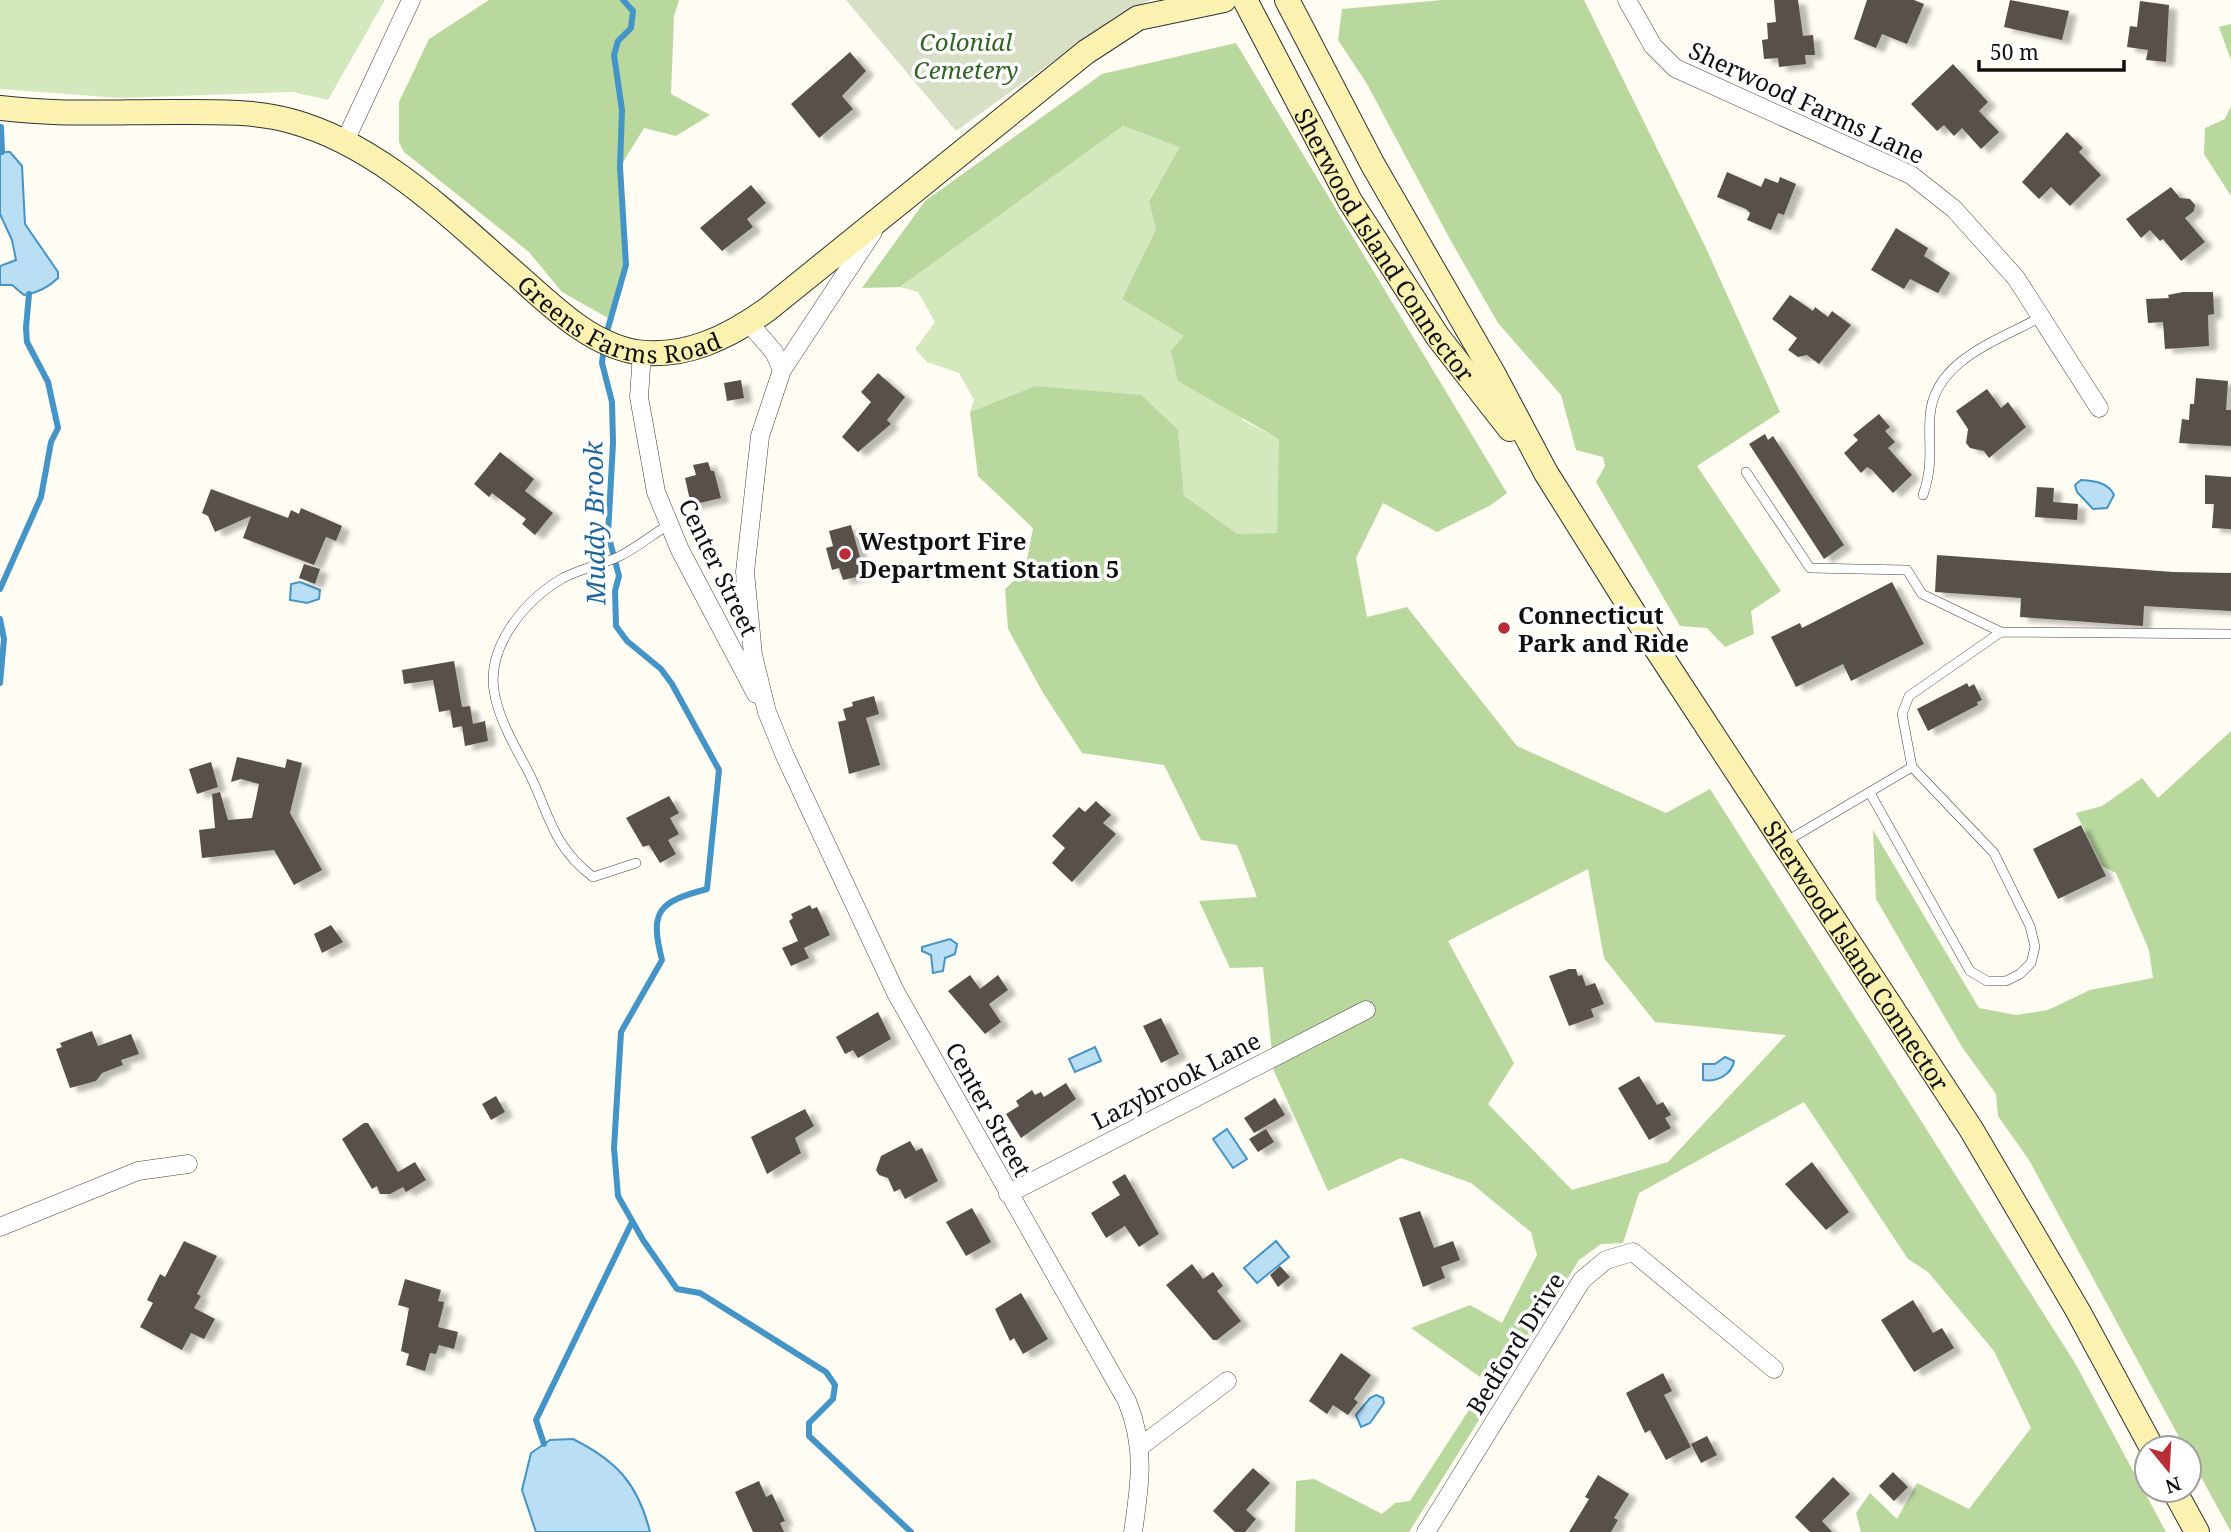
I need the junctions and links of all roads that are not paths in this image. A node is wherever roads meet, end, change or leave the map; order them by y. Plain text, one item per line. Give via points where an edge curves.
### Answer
1 (411, 0) edge
2 (1224, 0) edge
3 (1245, 0) edge
4 (1287, 0) edge
5 (1627, 0) edge
6 (0, 108) edge
7 (345, 141) junction
8 (882, 217) junction
9 (2041, 317) junction
10 (749, 323) junction
11 (632, 350) junction
12 (782, 370) junction
13 (2099, 408) dead end
14 (1746, 472) dead end
15 (1546, 473) junction
16 (1923, 495) dead end
17 (668, 525) junction
18 (2001, 632) junction
19 (2231, 634) edge
20 (768, 712) junction
21 (1912, 767) junction
22 (1870, 793) junction
23 (1784, 843) junction
24 (636, 863) dead end
25 (1366, 1010) dead end
26 (188, 1164) dead end
27 (1008, 1194) junction
28 (0, 1227) edge
29 (1774, 1370) dead end
30 (1227, 1381) dead end
31 (2144, 1434) edge
32 (1141, 1446) junction
33 (2182, 1504) edge
34 (1133, 1532) edge
35 (1426, 1532) edge
36 (2197, 1532) edge

1 - 7 street
2 - 8 main road, Greens Farms Road via 1138,18 1086,52
3 - 15 main road, Sherwood Island Connector via 1333,170 1391,266 1438,338
4 - 15 main road, Sherwood Island Connector
5 - 9 street, Sherwood Farms Lane via 1653,46 1689,76 1911,175 1954,209 2016,278
6 - 7 main road, Greens Farms Road via 41,113 238,112 289,120
7 - 11 main road, Greens Farms Road via 392,171 581,327
8 - 10 main road, Greens Farms Road
8 - 12 street, Center Street
9 - 13 street, Sherwood Farms Lane
9 - 16 lane via 1955,365 1942,379 1931,412 1931,470
10 - 11 main road, Greens Farms Road via 675,353
10 - 12 street via 774,352
11 - 17 street, Center Street via 656,492
12 - 20 street, Center Street via 760,436 745,572 753,655
14 - 18 lane via 1810,568 1906,570 1922,594
15 - 23 main road, Sherwood Island Connector
17 - 20 street, Center Street
17 - 24 lane via 620,556 554,584 516,618 503,640 494,672 494,695 514,744 551,829 573,862 593,877
18 - 19 lane
18 - 21 lane via 1909,696 1902,714
20 - 27 street, Center Street via 896,993
21 - 22 lane
21 - 22 lane via 1994,853 2035,947 2031,963 2020,974 2006,981 1987,981 1970,971
22 - 23 lane
23 - 31 main road, Sherwood Island Connector via 2008,1189
25 - 27 street, Lazybrook Lane
26 - 28 street via 138,1171
27 - 32 street, Center Street via 1127,1401
29 - 35 street, Bedford Drive via 1633,1252 1606,1259 1583,1280
30 - 32 street
32 - 34 street, Center Street
33 - 36 main road

